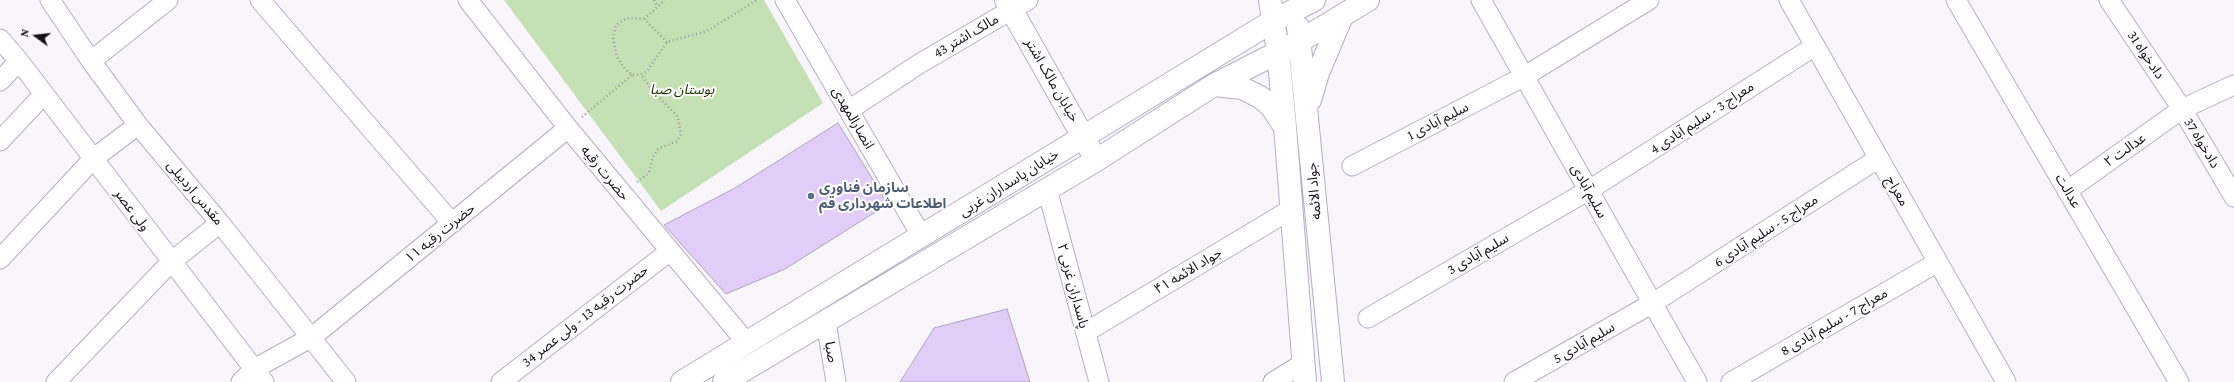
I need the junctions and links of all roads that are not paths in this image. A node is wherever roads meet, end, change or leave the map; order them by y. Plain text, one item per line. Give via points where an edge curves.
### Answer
1 (50, 0) edge
2 (168, 0) edge
3 (260, 0) edge
4 (468, 0) edge
5 (785, 0) edge
6 (1270, 0) edge
7 (1368, 0) edge
8 (1481, 0) edge
9 (1649, 0) edge
10 (1789, 0) edge
11 (1956, 0) edge
12 (2110, 0) edge
13 (1016, 3) edge
14 (1301, 3) edge
15 (1342, 16) junction
16 (1273, 21) junction
17 (0, 39) edge
18 (1300, 41) junction
19 (1815, 46) junction
20 (1278, 52) junction
21 (19, 61) junction
22 (91, 61) junction
23 (1525, 76) junction
24 (0, 81) edge
25 (1214, 85) junction
26 (2234, 85) edge
27 (44, 94) junction
28 (1307, 108) junction
29 (2182, 109) junction
30 (849, 110) junction
31 (138, 125) junction
32 (1284, 126) junction
33 (568, 128) junction
34 (1084, 136) junction
35 (0, 141) edge
36 (94, 158) junction
37 (1879, 158) junction
38 (1095, 161) junction
39 (1352, 166) dead end
40 (1047, 189) junction
41 (1589, 190) junction
42 (2067, 191) junction
43 (2234, 197) edge
44 (1290, 210) junction
45 (220, 223) junction
46 (452, 223) junction
47 (922, 237) junction
48 (670, 251) junction
49 (0, 259) edge
50 (171, 262) junction
51 (1938, 262) junction
52 (1653, 303) junction
53 (1368, 318) dead end
54 (826, 322) junction
55 (1086, 332) junction
56 (312, 337) junction
57 (746, 342) junction
58 (1304, 373) edge
59 (253, 378) edge
60 (2001, 380) edge
61 (2176, 381) edge
62 (56, 382) edge
63 (346, 382) edge
64 (500, 382) edge
65 (682, 382) edge
66 (724, 382) edge
67 (836, 382) edge
68 (1099, 382) edge
69 (1273, 382) edge
70 (1333, 382) edge
71 (1514, 382) edge
72 (1697, 382) edge
73 (1731, 382) edge

1 - 22 street, مقدس اردبیلی
2 - 22 street
3 - 46 street
4 - 33 street, حضرت رقیه
5 - 30 street, انصارالمهدی
6 - 16 street, جواد الائمه
7 - 15 street, خیابان پاسداران غربی
8 - 23 street, سلیم آبادی
9 - 23 street, سلیم آبادی 1
10 - 19 street, معراج
11 - 42 street, عدالت
12 - 29 street, دادخواه 31
13 - 30 street, مالک اشتر 43
13 - 34 street, خیابان مالک اشتر
14 - 16 street, خیابان پاسداران غربی
14 - 18 street, جواد الائمه
15 - 18 street, خیابان پاسداران غربی
15 - 28 street via 1318,73
16 - 20 street, جواد الائمه
16 - 34 street, خیابان پاسداران غربی
17 - 21 street, ولی عصر
18 - 20 street, خیابان پاسداران غربی
18 - 28 street, جواد الائمه
19 - 37 street, معراج
19 - 41 street, معراج 3 - سلیم آبادی 4
20 - 25 street, خیابان پاسداران غربی
20 - 32 street, جواد الائمه
21 - 24 street
21 - 27 street, ولی عصر
22 - 31 street, مقدس اردبیلی
23 - 39 street, سلیم آبادی 1
23 - 41 street, سلیم آبادی
25 - 32 street via 1242,88 1260,97 1271,106
25 - 38 street, خیابان پاسداران غربی
26 - 29 street, عدالت ۲
27 - 35 street
27 - 36 street, ولی عصر
28 - 70 street, جواد الائمه
29 - 42 street, عدالت ۲
29 - 43 street, دادخواه 37
30 - 47 street, انصارالمهدی
31 - 36 street
31 - 45 street, مقدس اردبیلی
32 - 44 street, جواد الائمه
33 - 46 street, حضرت رقیه ۱۱
33 - 48 street, حضرت رقیه
34 - 38 street, خیابان مالک اشتر
34 - 47 street, خیابان پاسداران غربی
36 - 49 street
36 - 50 street, ولی عصر
37 - 51 street, معراج
37 - 52 street, معراج 5 - سلیم آبادی 6
38 - 40 street, خیابان پاسداران غربی
40 - 54 street, خیابان پاسداران غربی
40 - 55 street, پاسداران غربی ۲
41 - 52 street, سلیم آبادی
41 - 53 street, سلیم آبادی 3
42 - 61 street, عدالت
44 - 55 street, جواد الائمه ۴۱
44 - 58 street, جواد الائمه
45 - 50 street
45 - 56 street, مقدس اردبیلی
46 - 56 street, حضرت رقیه ۱۱
47 - 57 street, خیابان پاسداران غربی
48 - 57 street, حضرت رقیه
48 - 64 street, حضرت رقیه 13 - ولی عصر 34
50 - 59 street, ولی عصر
50 - 62 street
51 - 60 street, معراج
51 - 73 street, معراج 7 - سلیم آبادی 8
52 - 71 street, سلیم آبادی 5
52 - 72 street, سلیم آبادی
54 - 66 street, خیابان پاسداران غربی
54 - 67 street, صبا
55 - 68 street, پاسداران غربی ۲
56 - 59 street, حضرت رقیه ۱۱
56 - 63 street, مقدس اردبیلی
57 - 65 street, خیابان پاسداران غربی
58 - 69 street

